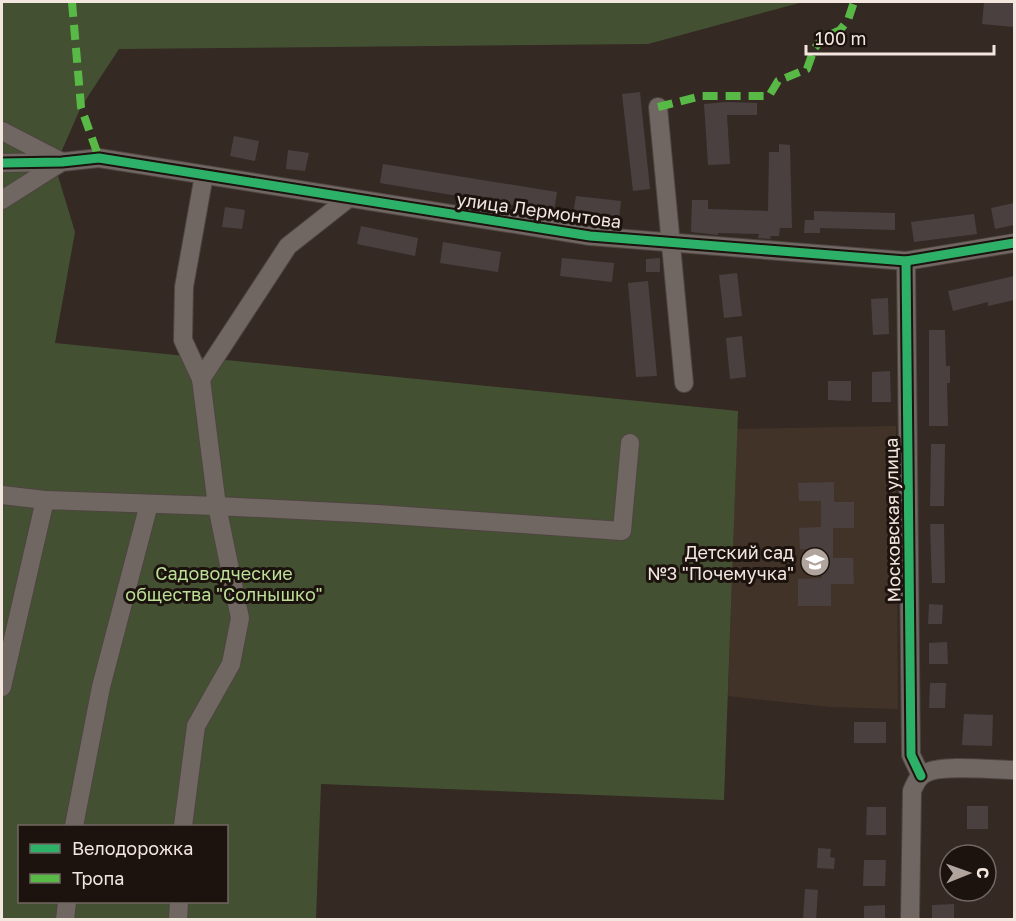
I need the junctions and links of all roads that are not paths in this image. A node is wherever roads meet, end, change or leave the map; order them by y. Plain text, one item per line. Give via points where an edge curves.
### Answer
1 (658, 107) dead end
2 (2, 131) edge
3 (62, 162) junction
4 (2, 163) edge
5 (204, 175) junction
6 (349, 198) junction
7 (2, 200) edge
8 (672, 243) junction
9 (1014, 243) edge
10 (906, 261) junction
11 (201, 379) junction
12 (684, 383) dead end
13 (630, 442) dead end
14 (2, 495) edge
15 (45, 500) junction
16 (149, 504) junction
17 (218, 506) junction
18 (2, 687) edge
19 (1014, 770) edge
20 (921, 776) junction
21 (74, 825) edge
22 (183, 825) edge
23 (67, 903) edge
24 (179, 903) edge
25 (65, 920) edge
26 (178, 920) edge
27 (910, 920) edge

1 - 8 street
2 - 3 street
3 - 4 street
3 - 5 street, улица Лермонтова via 99,158
3 - 7 street, улица Лермонтова
5 - 6 street, улица Лермонтова
5 - 11 street via 184,287 183,340
6 - 8 street, улица Лермонтова via 590,236
6 - 11 street via 288,246
8 - 10 street, улица Лермонтова
8 - 12 street
9 - 10 street, улица Лермонтова
10 - 20 street, Московская улица via 911,755
11 - 17 street
13 - 17 street via 622,531
14 - 15 street
15 - 16 street
15 - 18 street
16 - 17 street
16 - 21 street via 101,687
17 - 22 street via 240,618 231,664 196,726
19 - 20 street via 940,769
20 - 27 street via 912,791
23 - 25 street
24 - 26 street

